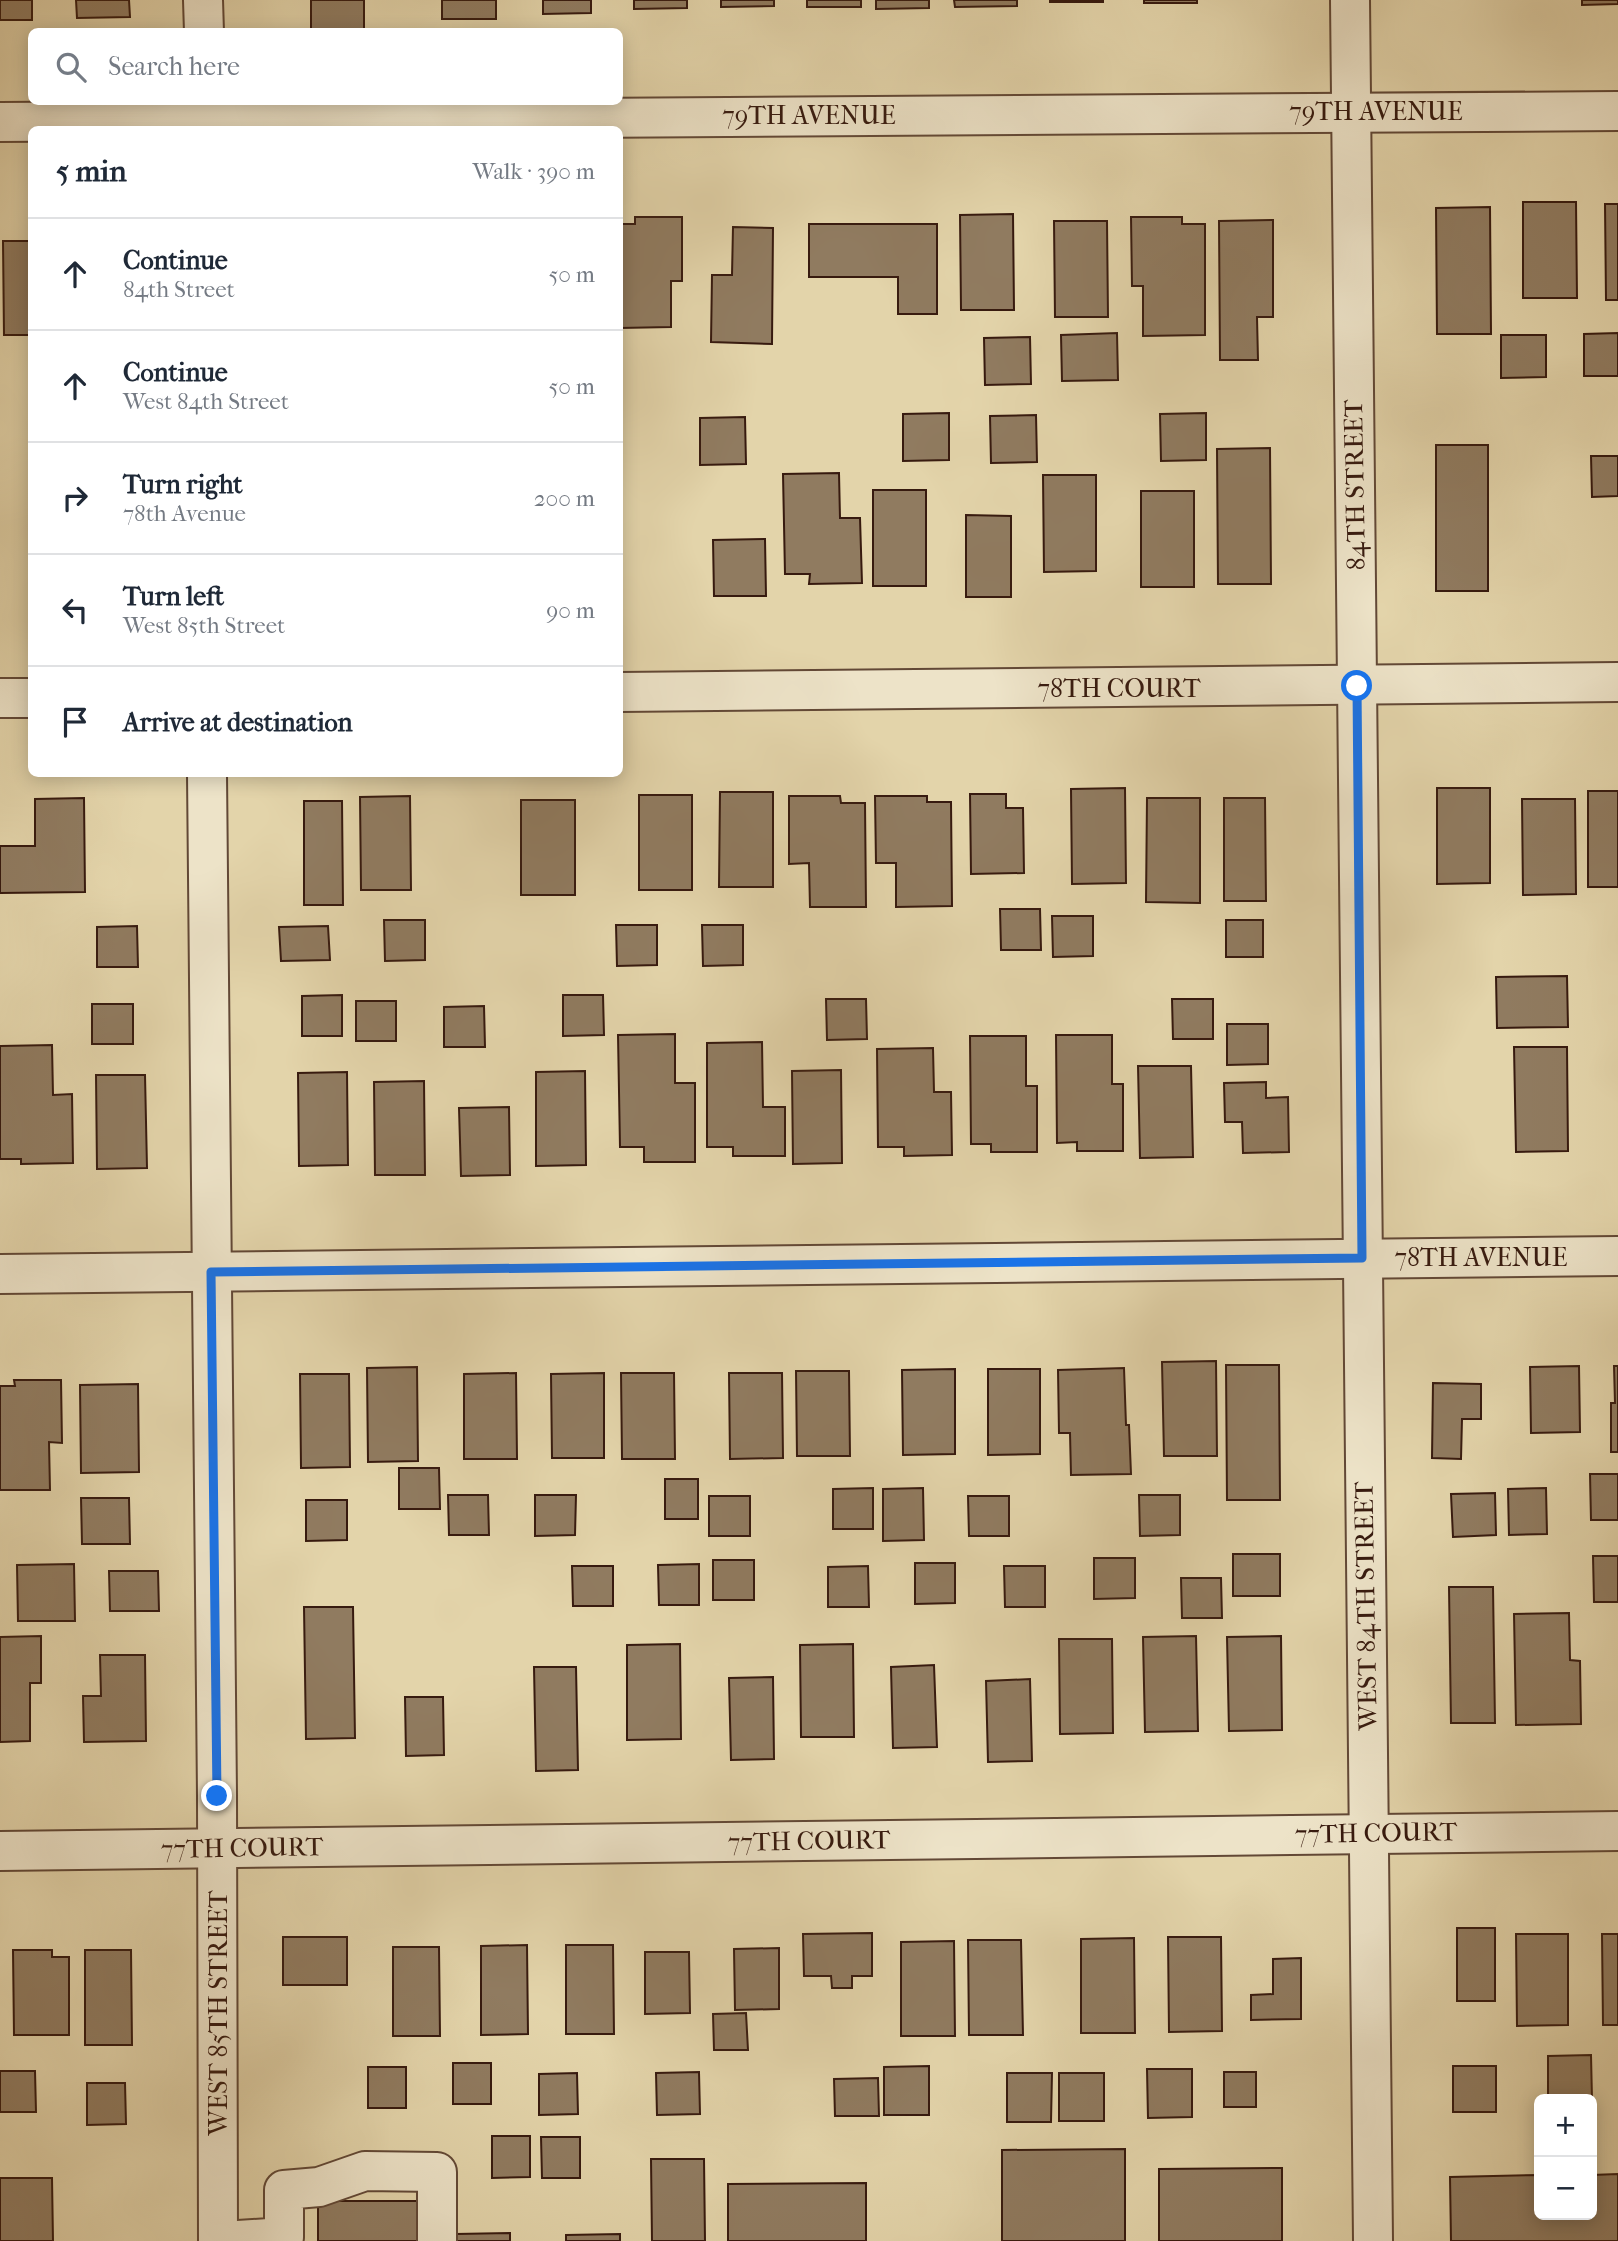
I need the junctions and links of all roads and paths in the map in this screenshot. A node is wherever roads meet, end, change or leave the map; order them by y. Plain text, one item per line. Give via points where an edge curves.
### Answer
1 (203, 0) edge
2 (1350, 0) edge
3 (204, 28) edge
4 (1352, 111) junction
5 (1618, 111) edge
6 (205, 117) edge
7 (0, 122) edge
8 (1618, 682) edge
9 (1357, 686) junction
10 (623, 692) edge
11 (0, 698) edge
12 (28, 698) edge
13 (207, 777) edge
14 (1360, 970) joint
15 (1618, 1256) edge
16 (1362, 1258) junction
17 (211, 1272) junction
18 (0, 1275) edge
19 (1618, 1831) edge
20 (1368, 1833) junction
21 (218, 1848) junction
22 (0, 1852) edge
23 (221, 2241) edge
24 (437, 2241) edge
25 (1373, 2241) edge

1 - 3 street
2 - 4 street, 84TH STREET
4 - 5 street, 79TH AVENUE
4 - 6 street, 79TH AVENUE
4 - 9 street, 84TH STREET
6 - 7 street, 79TH AVENUE
8 - 9 street, 78TH COURT
9 - 10 street, 78TH COURT
9 - 14 street, 84TH STREET
11 - 12 street
13 - 17 street, WEST 85TH STREET
14 - 16 street, WEST 84TH STREET
15 - 16 street, 78TH AVENUE
16 - 17 street, 78TH AVENUE
16 - 20 street, WEST 84TH STREET
17 - 18 street, 78TH AVENUE
17 - 21 street, WEST 85TH STREET
19 - 20 street, 77TH COURT
20 - 21 street, 77TH COURT
20 - 25 street, WEST 84TH STREET
21 - 22 street, 77TH COURT
21 - 23 street, WEST 85TH STREET
23 - 24 street via 284,2237 284,2190 319,2187 365,2171 437,2172

